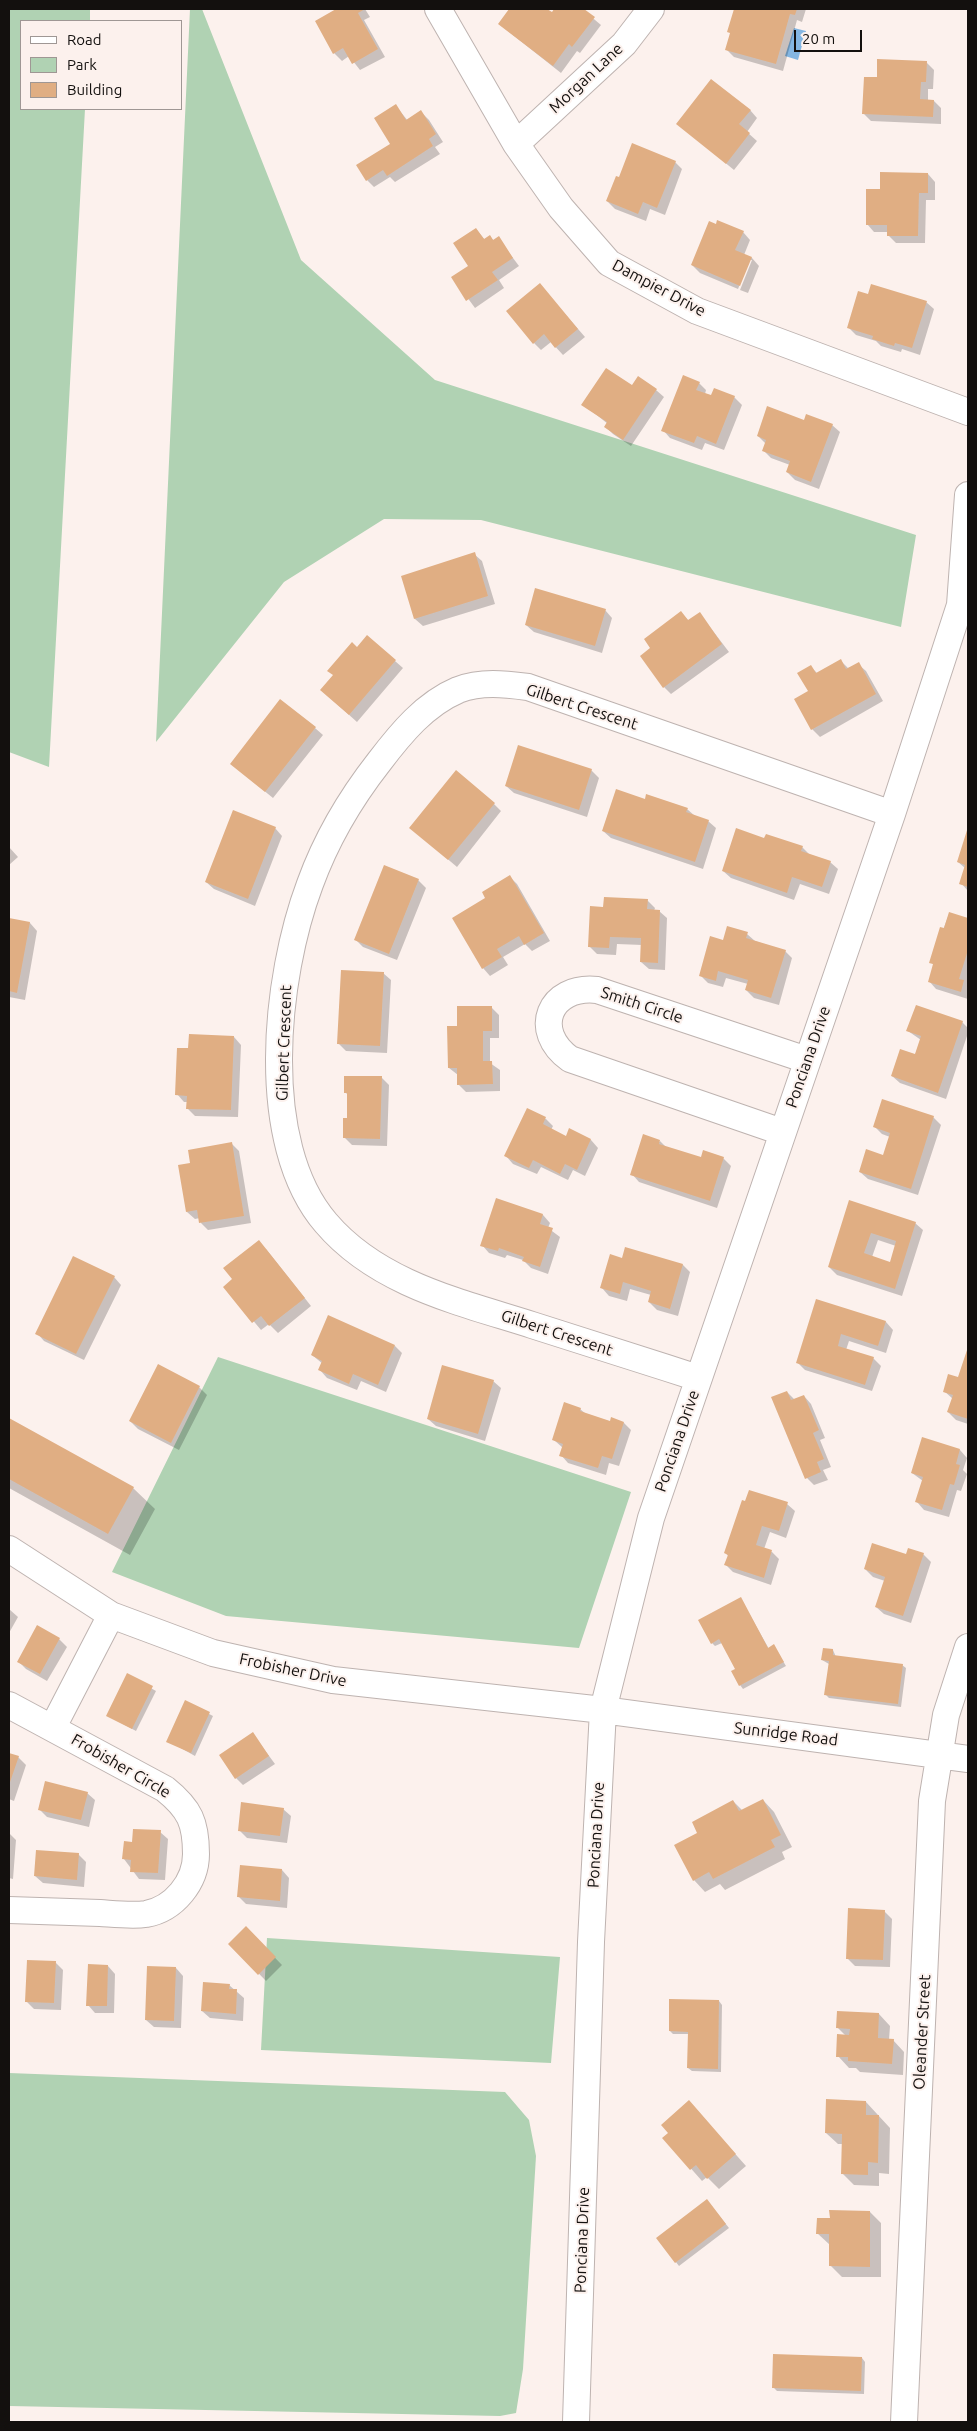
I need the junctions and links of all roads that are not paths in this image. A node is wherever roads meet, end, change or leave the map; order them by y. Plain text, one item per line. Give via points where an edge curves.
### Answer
1 (438, 9) edge
2 (651, 9) edge
3 (516, 144) junction
4 (968, 412) edge
5 (968, 495) edge
6 (964, 606) edge
7 (892, 814) junction
8 (807, 1060) junction
9 (782, 1132) junction
10 (698, 1378) junction
11 (9, 1549) edge
12 (111, 1614) junction
13 (968, 1647) edge
14 (9, 1705) edge
15 (603, 1710) junction
16 (53, 1727) junction
17 (940, 1753) junction
18 (968, 1759) edge
19 (9, 1910) edge
20 (576, 2422) edge
21 (904, 2422) edge

1 - 3 street, Dampier Drive
2 - 3 street, Morgan Lane via 624,44
3 - 4 street, Dampier Drive via 561,208 609,263 697,311
5 - 6 street, Ponciana Drive
6 - 7 street, Ponciana Drive
7 - 8 street, Ponciana Drive
7 - 10 street, Gilbert Crescent via 528,687 490,683 461,689 436,701 408,726 342,815 298,918 285,981 281,1103 294,1168 326,1224 349,1246 403,1282
8 - 9 street, Ponciana Drive
8 - 9 street, Smith Circle via 597,990 582,988 568,993 550,1014 548,1025 552,1041 570,1059
9 - 10 street, Ponciana Drive
10 - 15 street, Ponciana Drive via 650,1518
11 - 12 street, Frobisher Drive
12 - 15 street, Frobisher Drive via 213,1653 333,1680
12 - 16 street, Frobisher Circle
13 - 17 street, Oleander Street via 946,1715
14 - 16 street, Frobisher Circle
15 - 17 street, Sunridge Road
15 - 20 street, Ponciana Drive via 591,1942
16 - 19 street, Frobisher Circle via 177,1798 194,1825 196,1860 192,1878 171,1902 146,1914
17 - 18 street, Sunridge Road
17 - 21 street, Oleander Street via 932,1802

